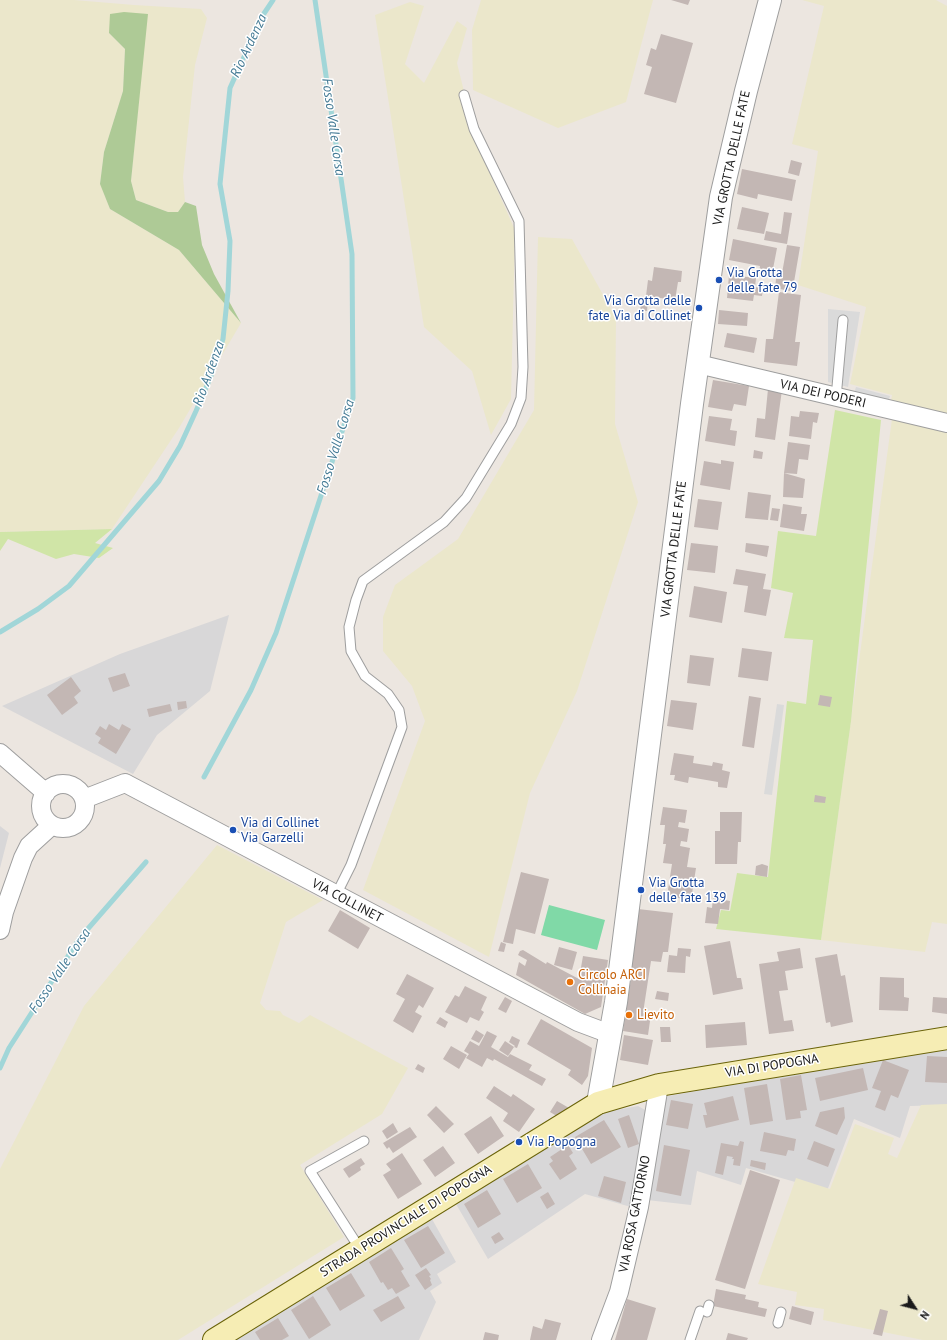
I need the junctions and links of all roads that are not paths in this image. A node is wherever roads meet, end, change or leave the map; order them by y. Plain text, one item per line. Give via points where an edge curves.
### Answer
1 (770, 0) edge
2 (464, 95) dead end
3 (843, 320) dead end
4 (698, 364) junction
5 (836, 398) junction
6 (947, 423) edge
7 (0, 753) edge
8 (46, 793) junction
9 (84, 799) junction
10 (52, 825) junction
11 (336, 895) junction
12 (0, 930) edge
13 (610, 1034) junction
14 (947, 1038) edge
15 (659, 1085) junction
16 (598, 1103) junction
17 (364, 1141) dead end
18 (361, 1249) junction
19 (705, 1309) dead end
20 (781, 1312) dead end
21 (778, 1323) dead end
22 (214, 1340) edge
23 (601, 1340) edge
24 (690, 1340) edge

1 - 4 street, VIA GROTTA DELLE FATE via 743,90 721,198
2 - 11 lane via 474,129 519,221 523,367 521,398 511,424 466,498 444,522 363,581 349,627 351,652 365,676 392,699 402,727 351,865
3 - 5 lane
4 - 5 street, VIA DEI PODERI
4 - 13 street, VIA GROTTA DELLE FATE via 649,790
5 - 6 street, VIA DEI PODERI
7 - 8 street
8 - 9 street via 51,788 64,784 76,789
8 - 10 street via 41,806 42,814
9 - 10 street via 84,812 77,823 64,828
9 - 11 street, VIA COLLINET via 125,783
10 - 12 street via 29,846 23,858
11 - 13 street, VIA COLLINET via 578,1022
13 - 16 street, VIA GROTTA DELLE FATE
14 - 15 main road, VIA DI POPOGNA
15 - 16 main road, VIA DI POPOGNA
15 - 23 street, VIA ROSA GATTORNO via 639,1207 619,1292
16 - 18 main road, STRADA PROVINCIALE DI POPOGNA
17 - 18 lane via 310,1171
18 - 22 main road, STRADA PROVINCIALE DI POPOGNA
19 - 24 lane
20 - 21 lane

